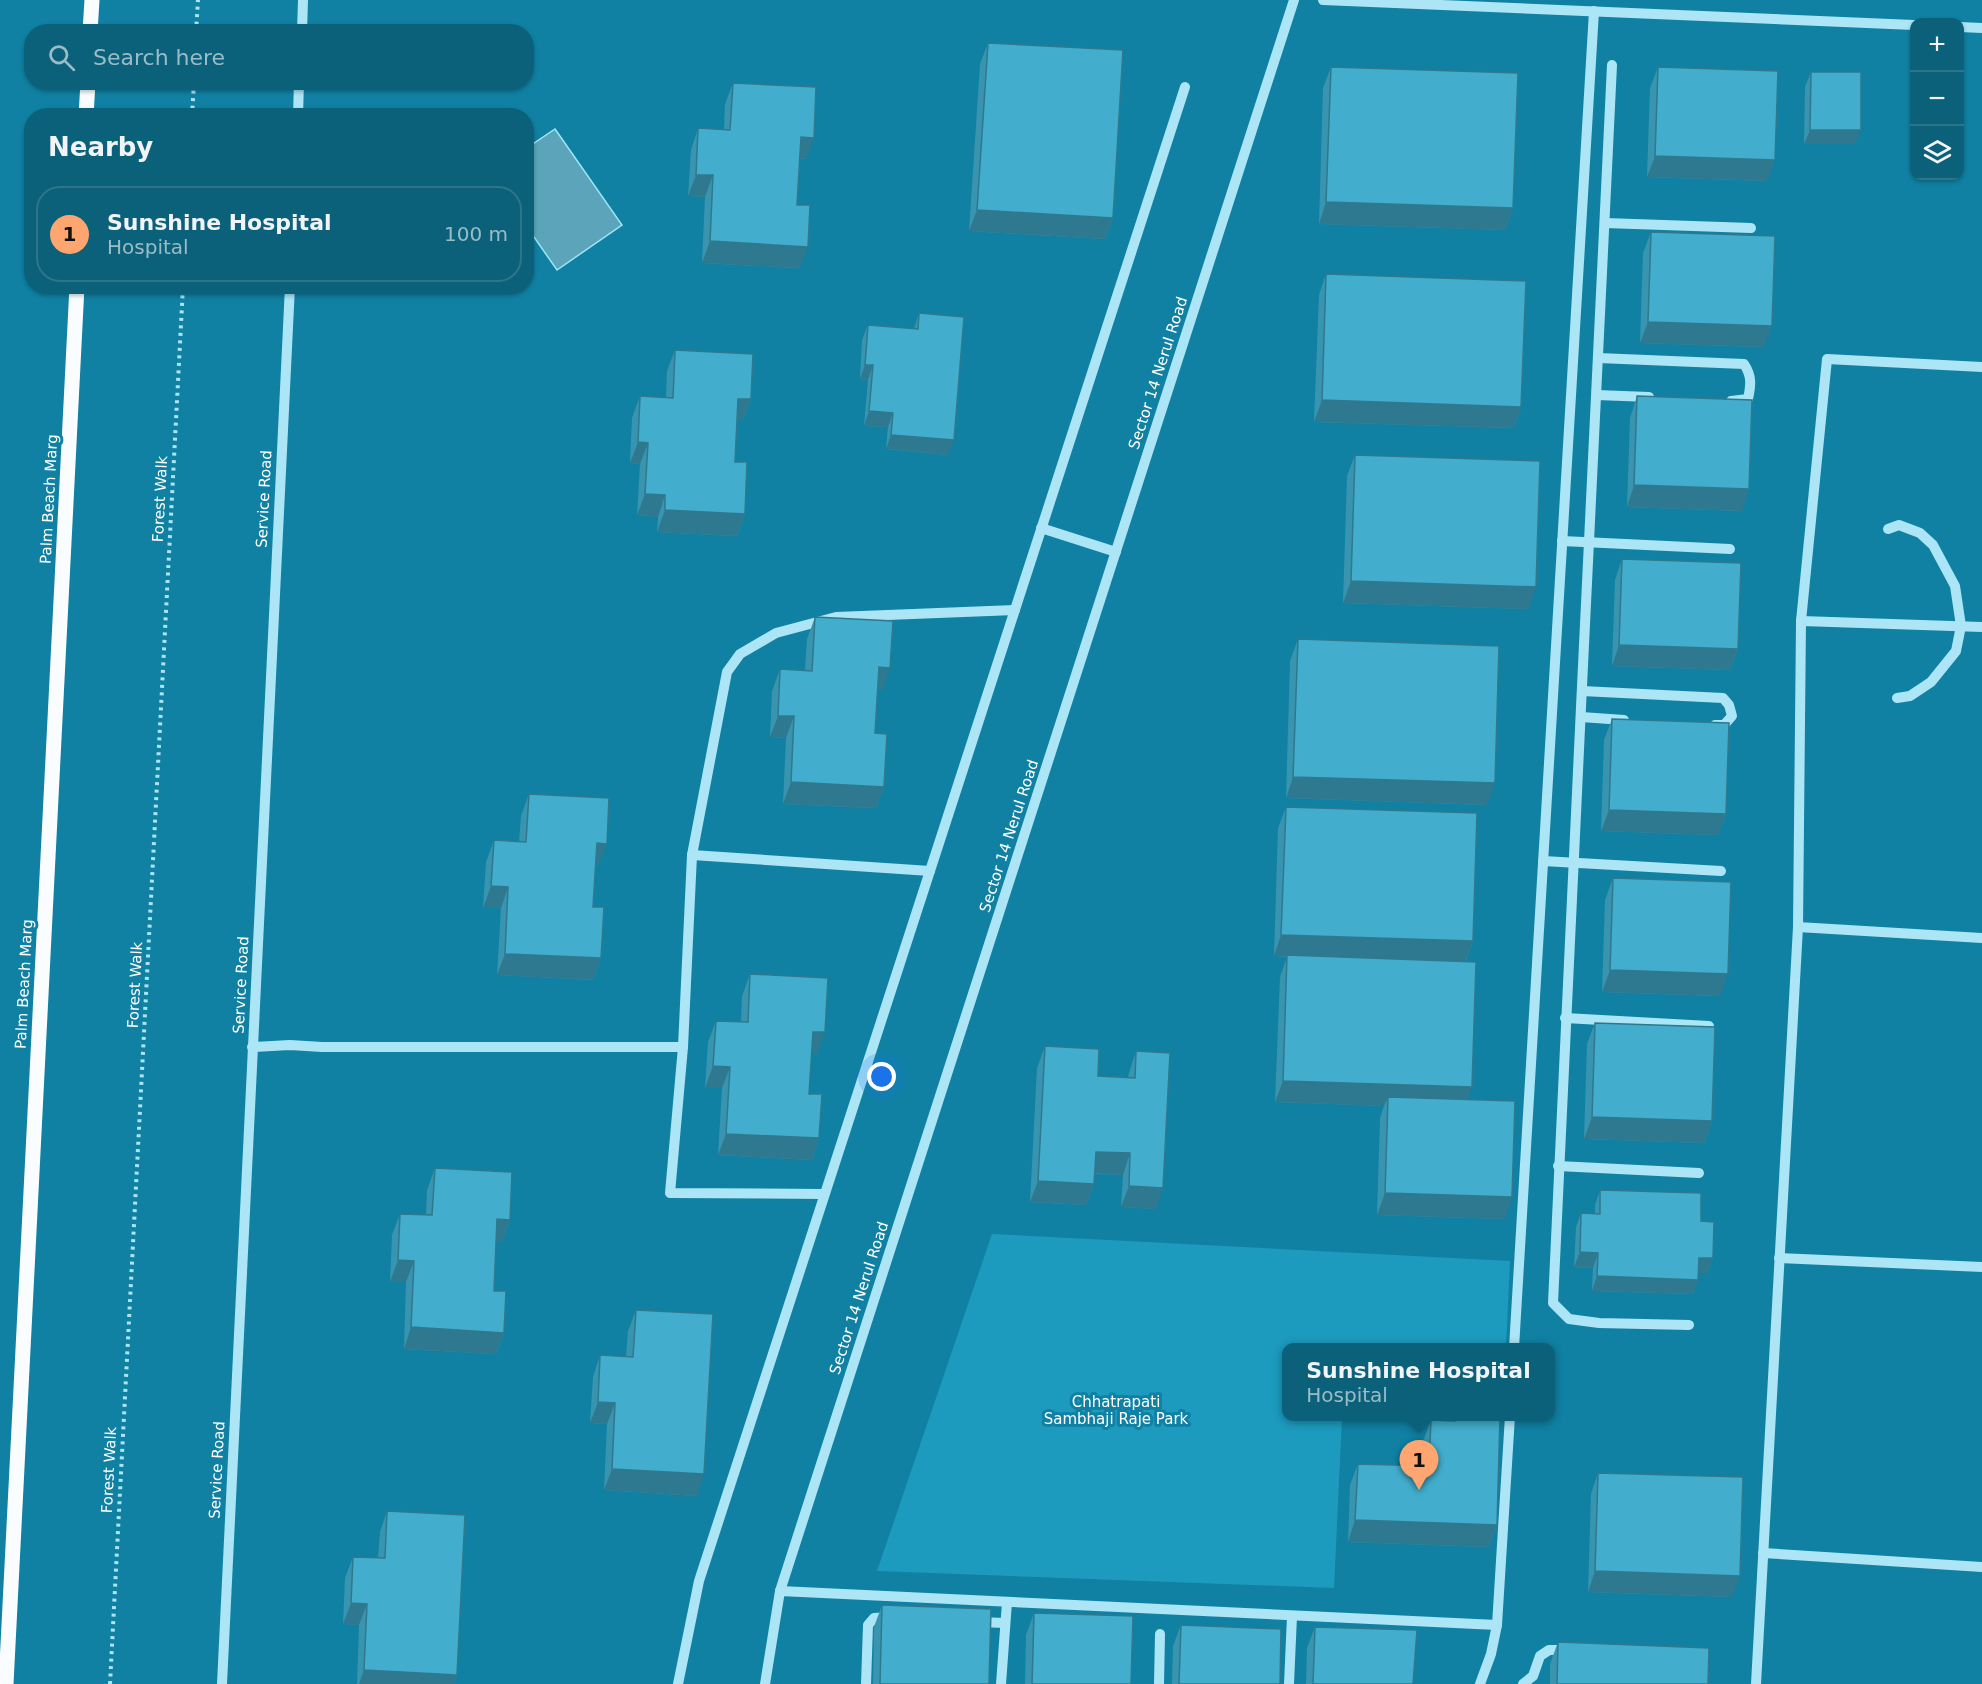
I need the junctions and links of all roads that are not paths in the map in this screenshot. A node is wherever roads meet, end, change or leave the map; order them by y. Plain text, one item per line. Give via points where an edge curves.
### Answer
1 (92, 0) edge
2 (303, 0) edge
3 (1294, 0) edge
4 (1323, 0) edge
5 (1594, 11) junction
6 (90, 24) edge
7 (302, 24) edge
8 (1910, 25) edge
9 (1964, 27) edge
10 (1982, 27) edge
11 (1612, 65) dead end
12 (1185, 87) dead end
13 (88, 90) edge
14 (299, 90) edge
15 (86, 108) edge
16 (298, 108) edge
17 (1605, 223) junction
18 (1751, 228) dead end
19 (77, 294) edge
20 (290, 294) edge
21 (1598, 358) junction
22 (1982, 367) edge
23 (1597, 395) junction
24 (1656, 398) edge
25 (1716, 400) edge
26 (1041, 528) junction
27 (1888, 529) dead end
28 (1562, 541) junction
29 (1589, 542) junction
30 (1730, 549) dead end
31 (1116, 552) junction
32 (1015, 610) junction
33 (1801, 621) junction
34 (1961, 626) junction
35 (1982, 627) edge
36 (1582, 691) junction
37 (1897, 698) dead end
38 (1581, 717) junction
39 (1640, 721) edge
40 (1700, 724) edge
41 (692, 855) junction
42 (1543, 861) junction
43 (1572, 864) junction
44 (930, 871) junction
45 (1721, 871) dead end
46 (1798, 927) junction
47 (1982, 938) edge
48 (1565, 1018) junction
49 (1709, 1026) edge
50 (252, 1047) junction
51 (683, 1047) junction
52 (1558, 1166) junction
53 (1699, 1173) dead end
54 (824, 1194) junction
55 (1779, 1258) junction
56 (1982, 1267) edge
57 (1689, 1325) dead end
58 (1514, 1343) edge
59 (1510, 1421) edge
60 (1763, 1553) junction
61 (1982, 1567) edge
62 (780, 1592) junction
63 (1007, 1602) junction
64 (1292, 1616) junction
65 (904, 1618) edge
66 (972, 1621) edge
67 (1005, 1623) junction
68 (1497, 1625) junction
69 (1160, 1634) dead end
70 (1584, 1651) edge
71 (6, 1684) edge
72 (222, 1684) edge
73 (678, 1684) edge
74 (765, 1684) edge
75 (866, 1684) edge
76 (1001, 1684) edge
77 (1159, 1684) edge
78 (1289, 1684) edge
79 (1480, 1684) edge
80 (1523, 1684) edge
81 (1756, 1684) edge

1 - 6 main road
2 - 7 street
3 - 31 street, Sector 14 Nerul Road
4 - 5 street
5 - 8 street
5 - 28 street
9 - 10 street
11 - 17 street
12 - 26 street
13 - 15 main road
14 - 16 street
17 - 18 street
17 - 21 street
19 - 71 main road, Palm Beach Marg
20 - 50 street, Service Road
21 - 23 street
21 - 25 street via 1744,364 1750,373 1748,399
22 - 33 street via 1827,359
23 - 24 street
23 - 29 street
26 - 31 street
26 - 32 street
27 - 34 street via 1899,525 1920,533 1933,545 1955,586
28 - 29 street
28 - 42 street
29 - 30 street
29 - 36 street
31 - 62 street, Sector 14 Nerul Road
32 - 41 street via 836,617 776,633 740,654 727,672
32 - 44 street
33 - 34 street
33 - 46 street
34 - 35 street
34 - 37 street via 1956,651 1931,682 1910,696
36 - 38 street
36 - 40 street via 1723,698 1732,716 1724,725
38 - 39 street
38 - 43 street
41 - 44 street
41 - 51 street
42 - 43 street
42 - 58 street
43 - 45 street
43 - 48 street
44 - 54 street
46 - 47 street
46 - 55 street
48 - 49 street
48 - 52 street
50 - 51 street
50 - 72 street, Service Road
51 - 54 street via 670,1193
52 - 53 street
52 - 57 street via 1552,1303 1569,1319
54 - 73 street via 699,1581
55 - 56 street
55 - 60 street
59 - 68 street
60 - 61 street
60 - 81 street
62 - 63 street
62 - 74 street, Sector 14 Nerul Road
63 - 64 street
63 - 67 street
64 - 68 street
64 - 78 street
65 - 75 street via 874,1618 868,1625
66 - 67 street
67 - 76 street
68 - 79 street
69 - 77 street
70 - 80 street via 1549,1650 1540,1656 1533,1676

